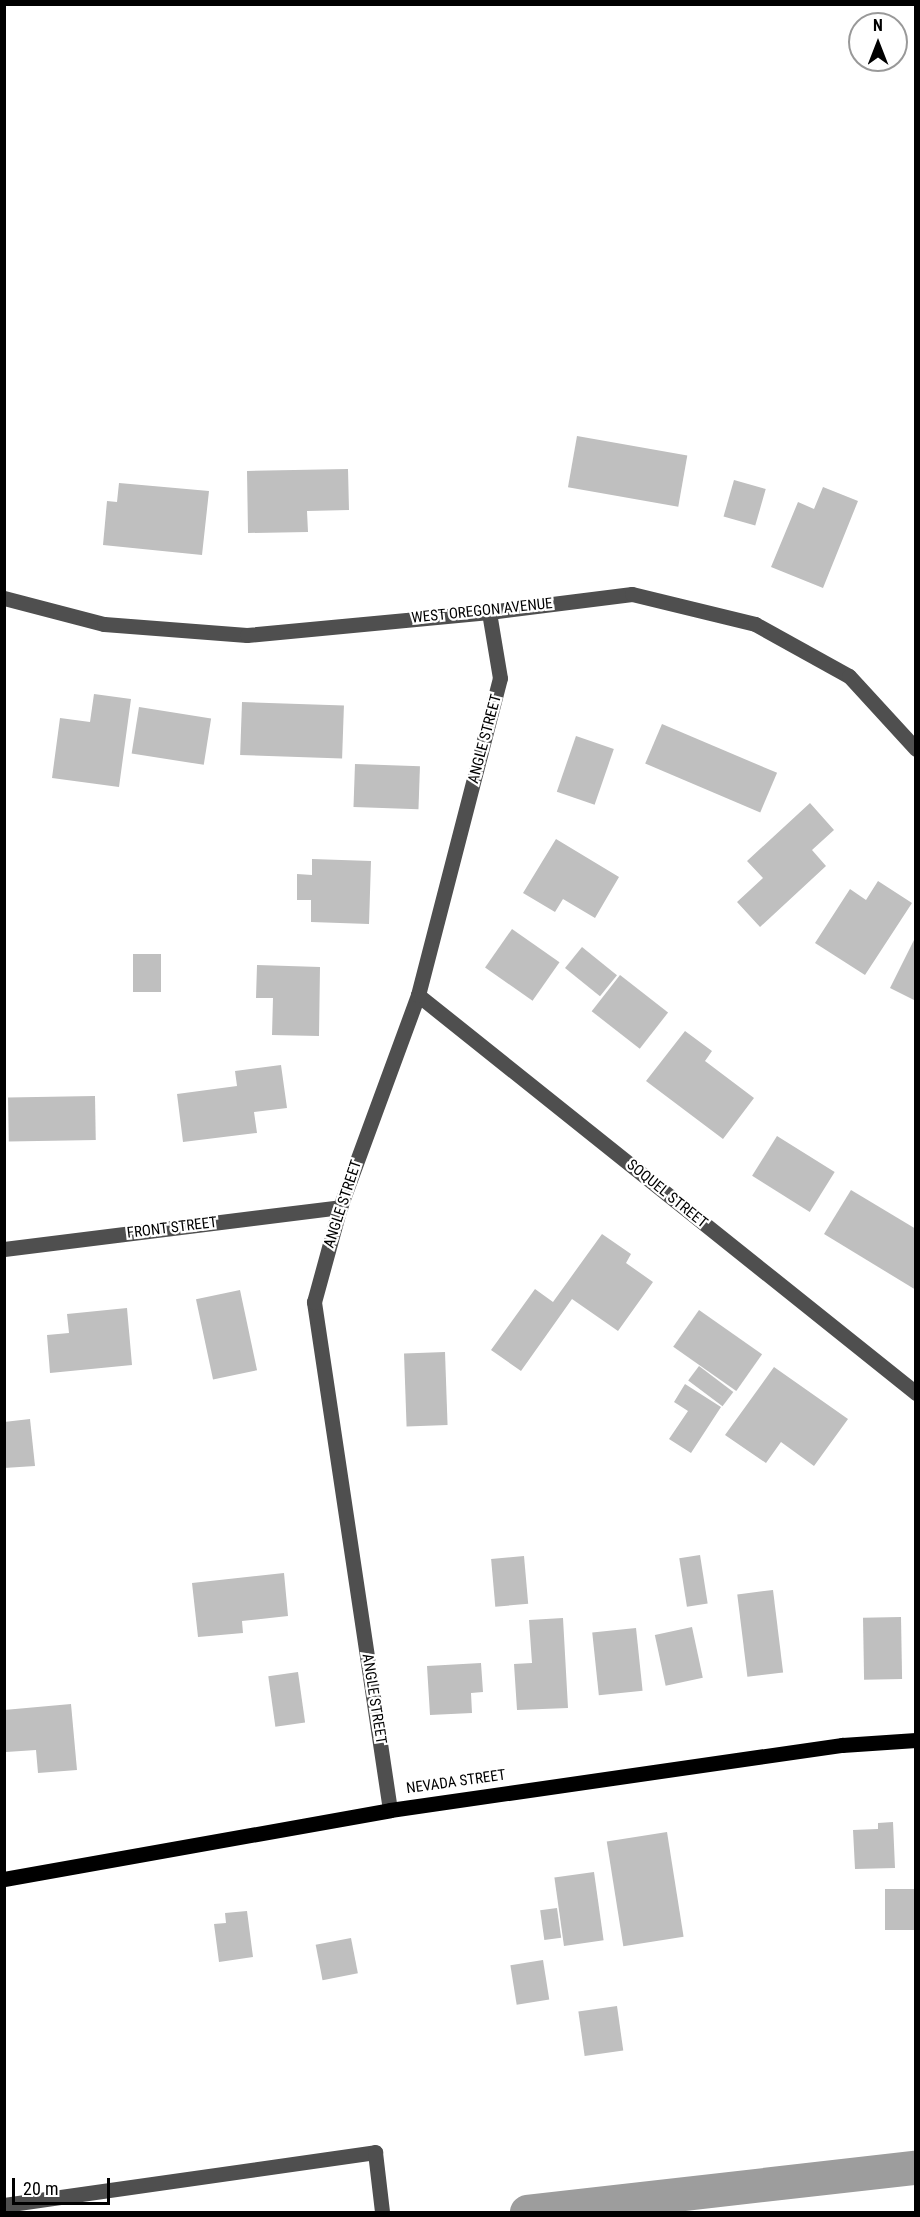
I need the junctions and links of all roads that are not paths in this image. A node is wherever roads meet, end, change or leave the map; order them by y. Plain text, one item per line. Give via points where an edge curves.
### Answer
1 (4, 598) edge
2 (489, 612) junction
3 (915, 749) edge
4 (418, 995) junction
5 (340, 1207) junction
6 (4, 1249) edge
7 (915, 1393) edge
8 (915, 1740) edge
9 (390, 1810) junction
10 (4, 1879) edge
11 (4, 2205) edge
12 (382, 2212) edge

1 - 2 street, WEST OREGON AVENUE via 104,624 247,635
2 - 3 street, WEST OREGON AVENUE via 632,594 755,624 849,676
2 - 4 street, ANGLE STREET via 500,678
4 - 5 street, ANGLE STREET
4 - 7 street, SOQUEL STREET
5 - 6 street, FRONT STREET
5 - 9 street, ANGLE STREET via 314,1302
8 - 9 main road, NEVADA STREET via 842,1745
9 - 10 main road, NEVADA STREET
11 - 12 street via 375,2152

